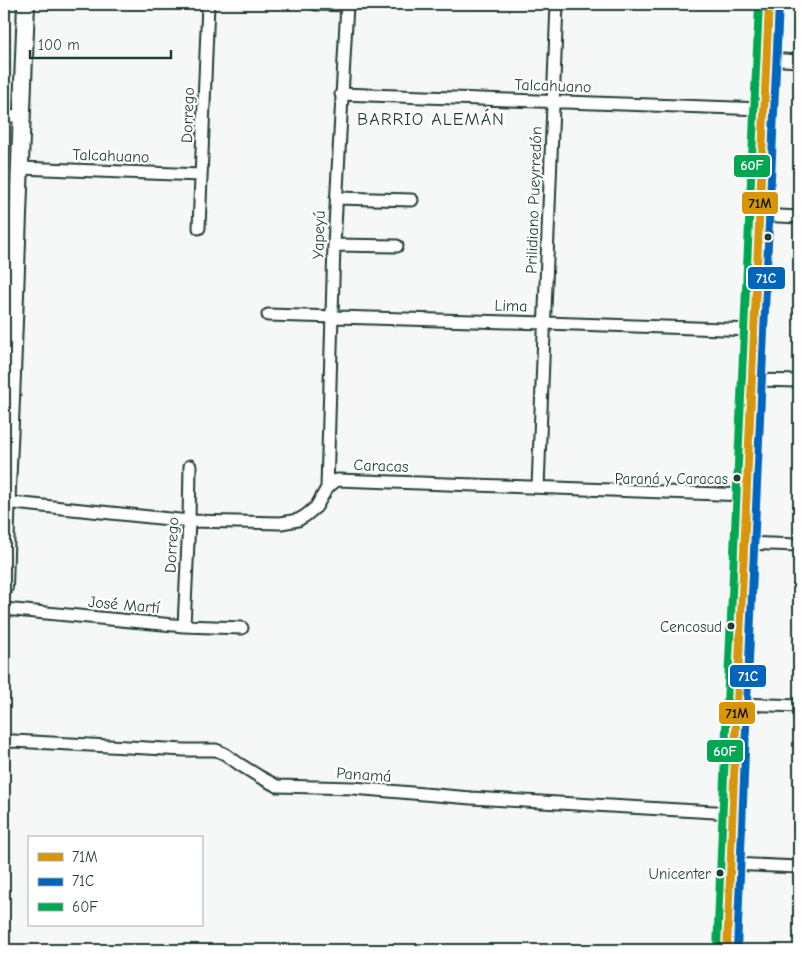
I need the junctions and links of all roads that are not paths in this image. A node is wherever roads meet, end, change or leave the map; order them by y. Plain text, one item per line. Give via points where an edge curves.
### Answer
1 (26, 4) edge
2 (208, 4) edge
3 (316, 4) edge
4 (556, 4) edge
5 (769, 4) edge
6 (347, 5) edge
7 (766, 59) junction
8 (799, 60) edge
9 (341, 94) junction
10 (553, 101) junction
11 (763, 109) junction
12 (4, 116) edge
13 (22, 116) junction
14 (20, 168) junction
15 (201, 175) junction
16 (336, 198) junction
17 (412, 200) dead end
18 (759, 215) junction
19 (799, 217) edge
20 (199, 228) dead end
21 (334, 245) junction
22 (397, 246) dead end
23 (10, 258) edge
24 (268, 315) dead end
25 (332, 317) junction
26 (545, 323) junction
27 (754, 330) junction
28 (752, 380) junction
29 (799, 381) edge
30 (7, 400) edge
31 (190, 466) dead end
32 (538, 487) junction
33 (327, 488) junction
34 (746, 495) junction
35 (5, 503) edge
36 (189, 521) junction
37 (744, 543) junction
38 (799, 545) edge
39 (4, 587) edge
40 (4, 609) edge
41 (184, 626) junction
42 (242, 628) dead end
43 (737, 704) junction
44 (799, 706) edge
45 (4, 742) edge
46 (732, 813) junction
47 (730, 864) junction
48 (799, 866) edge
49 (727, 950) edge

1 - 13 street
2 - 15 street, Dorrego
3 - 6 street
4 - 10 street, Prilidiano Pueyrredón
5 - 7 street
6 - 9 street, Yapeyú
7 - 8 street
7 - 11 street
9 - 10 street, Talcahuano
9 - 16 street, Yapeyú
10 - 11 street, Talcahuano
10 - 26 street, Prilidiano Pueyrredón
11 - 18 street
12 - 13 street
13 - 14 street
14 - 15 street, Talcahuano
14 - 23 street
15 - 20 street, Dorrego
16 - 17 street
16 - 21 street, Yapeyú
18 - 19 street
18 - 27 street
21 - 22 street
21 - 25 street, Yapeyú
23 - 30 street
24 - 25 street, Lima
25 - 26 street, Lima
25 - 33 street, Yapeyú
26 - 27 street, Lima
26 - 32 street, Prilidiano Pueyrredón
27 - 28 street
28 - 29 street
28 - 34 street
30 - 35 street
31 - 36 street, Dorrego
32 - 33 street, Caracas via 337,480
32 - 34 street, Caracas
33 - 36 street via 316,507 298,520
34 - 37 street
35 - 36 street
35 - 39 street
36 - 41 street, Dorrego
37 - 38 street
37 - 43 street
40 - 41 street, José Martí
41 - 42 street, José Martí
43 - 44 street
43 - 46 street
45 - 46 street, Panamá via 216,750 277,786 353,788
46 - 47 street
47 - 48 street
47 - 49 street

